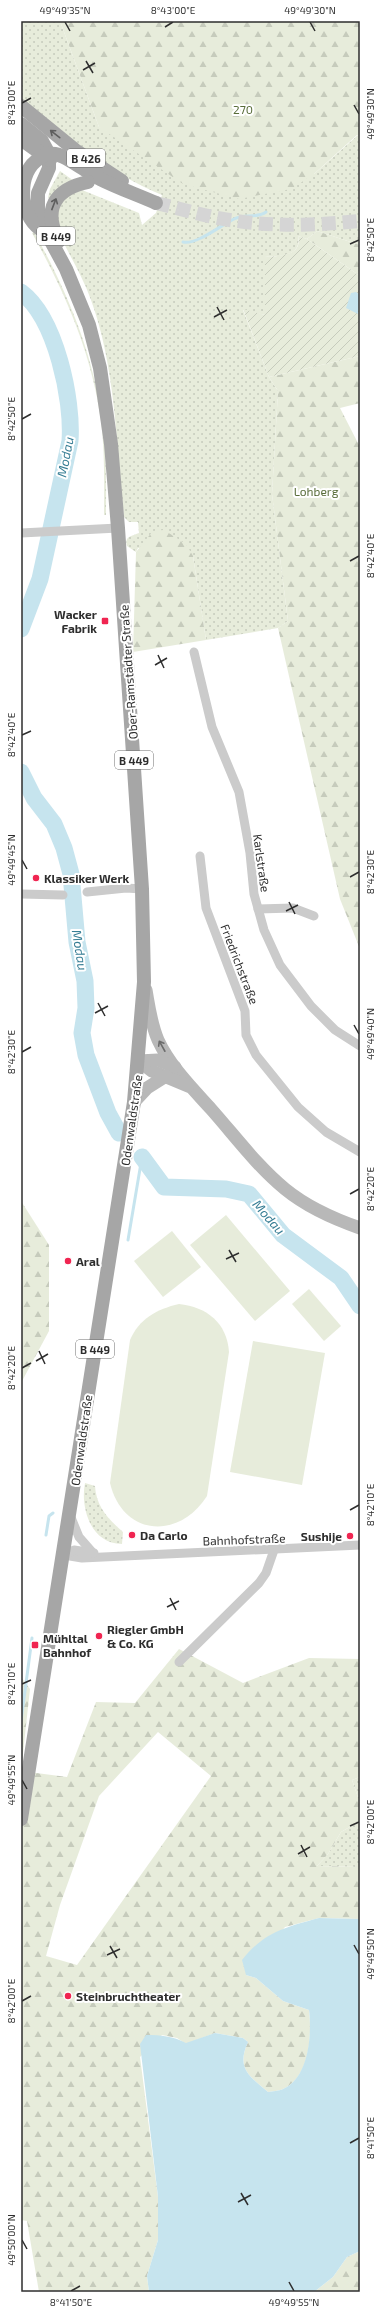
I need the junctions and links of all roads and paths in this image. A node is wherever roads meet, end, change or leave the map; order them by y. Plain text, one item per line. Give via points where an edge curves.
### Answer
1 (21, 106) edge
2 (21, 124) edge
3 (21, 139) edge
4 (48, 157) junction
5 (21, 163) edge
6 (25, 182) junction
7 (88, 182) junction
8 (156, 203) junction
9 (47, 234) junction
10 (82, 306) junction
11 (118, 528) junction
12 (21, 533) edge
13 (194, 652) dead end
14 (200, 856) dead end
15 (142, 889) junction
16 (87, 892) dead end
17 (21, 894) edge
18 (63, 895) dead end
19 (258, 909) junction
20 (314, 916) dead end
21 (144, 982) junction
22 (360, 1046) edge
23 (139, 1061) junction
24 (171, 1072) junction
25 (134, 1102) junction
26 (360, 1152) edge
27 (360, 1228) edge
28 (70, 1515) junction
29 (360, 1545) edge
30 (274, 1550) junction
31 (93, 1553) junction
32 (64, 1555) junction
33 (106, 1556) junction
34 (179, 1662) dead end
35 (21, 1819) edge

8 -> 1 main road, B 426 via 75,150
2 - 4 main road via 42,141
3 - 4 main road, B 426
4 - 6 main road, B 449 via 31,166
4 - 7 main road, B 426
4 - 8 main road, B 426 via 55,154 100,179
4 - 9 main road, B 449 via 37,202 38,217
5 - 6 main road, B 449
6 - 9 main road, B 449 via 27,212 33,224
7 - 8 main road, B 426 via 127,199 141,203
10 -> 7 main road, B 449 via 76,275 55,234 52,208 61,193
9 - 10 main road, Ober-Ramstädter Straße / B 449
10 - 11 main road, Ober-Ramstädter Straße / B 449 via 100,368 111,444
11 - 12 street
11 - 15 main road, Ober-Ramstädter Straße / B 449
13 - 19 street, Karlstraße via 212,727 239,792
14 - 26 street, Friedrichstraße via 206,908 245,1011 246,1035 256,1055 298,1107 326,1132
15 - 16 street
15 - 21 main road, Ober-Ramstädter Straße / B 449
17 - 18 street
19 - 20 street via 293,908
19 - 22 street, Karlstraße via 280,966 300,993 335,1030
21 - 23 main road, Ober-Ramstädter Straße / B 449
24 -> 21 main road, Ober-Ramstädter Straße via 155,1030
23 - 24 main road via 158,1060
23 - 25 main road, Odenwaldstraße / B 449
24 - 25 main road via 147,1088
24 - 27 main road via 193,1088 253,1157 286,1190 318,1210
25 - 28 main road, Odenwaldstraße / B 449
28 - 31 street via 79,1537
28 - 32 main road, Odenwaldstraße / B 449
29 - 30 street, Bahnhofstraße
30 - 33 street, Bahnhofstraße
30 - 34 street via 266,1573 259,1583
31 - 32 street, Bahnhofstraße via 74,1550
31 - 33 street, Bahnhofstraße
32 - 33 street, Bahnhofstraße via 82,1558
32 - 35 main road, Odenwaldstraße / B 449

